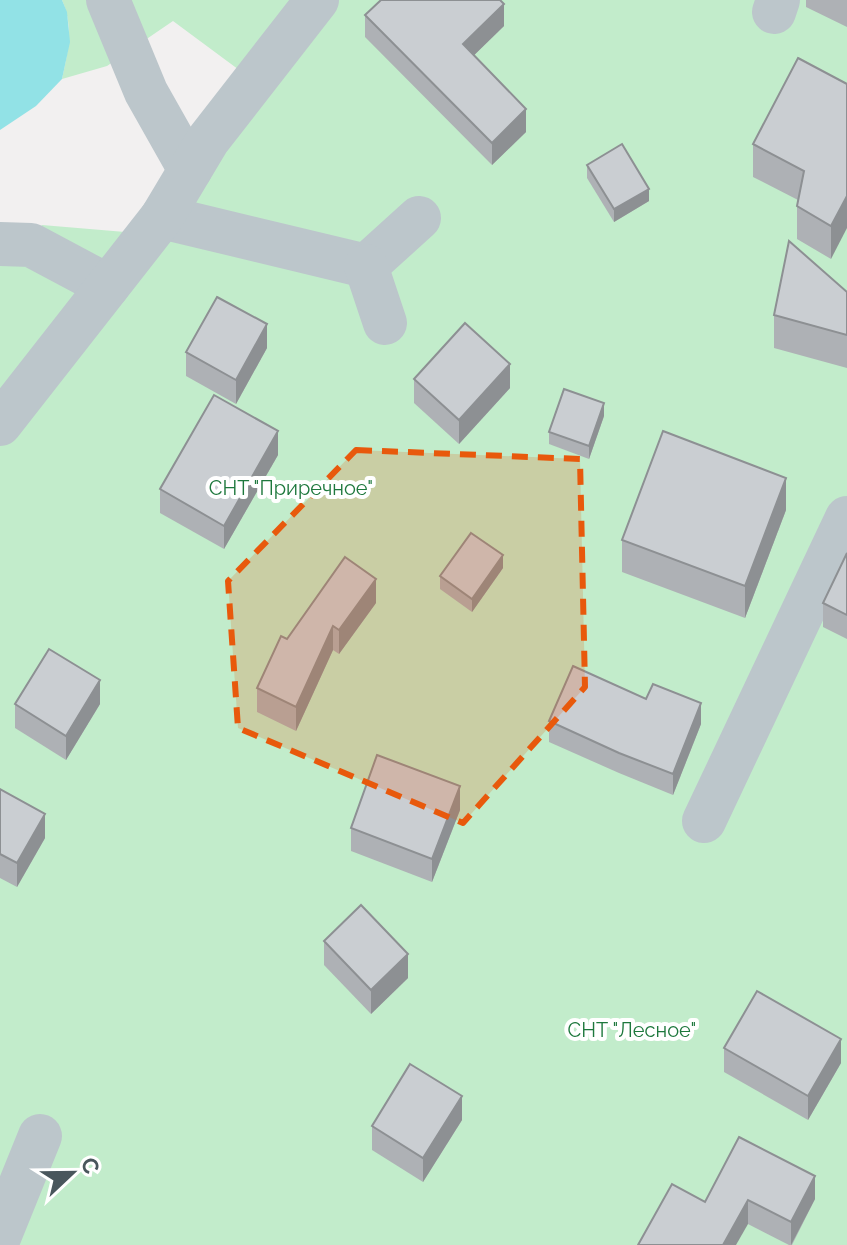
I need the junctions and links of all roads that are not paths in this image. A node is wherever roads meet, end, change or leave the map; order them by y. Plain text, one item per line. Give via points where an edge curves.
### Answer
1 (108, 0) edge
2 (317, 0) edge
3 (190, 170) junction
4 (162, 217) junction
5 (419, 218) dead end
6 (0, 244) edge
7 (366, 266) junction
8 (108, 286) junction
9 (385, 323) dead end
10 (0, 424) edge
11 (847, 518) edge
12 (704, 821) dead end
13 (40, 1136) dead end
14 (0, 1235) edge

1 - 3 street via 146,92
2 - 3 street
3 - 4 street
4 - 7 street
4 - 8 street
5 - 7 street
6 - 8 street via 31,245
7 - 9 street
8 - 10 street
11 - 12 street
13 - 14 street

